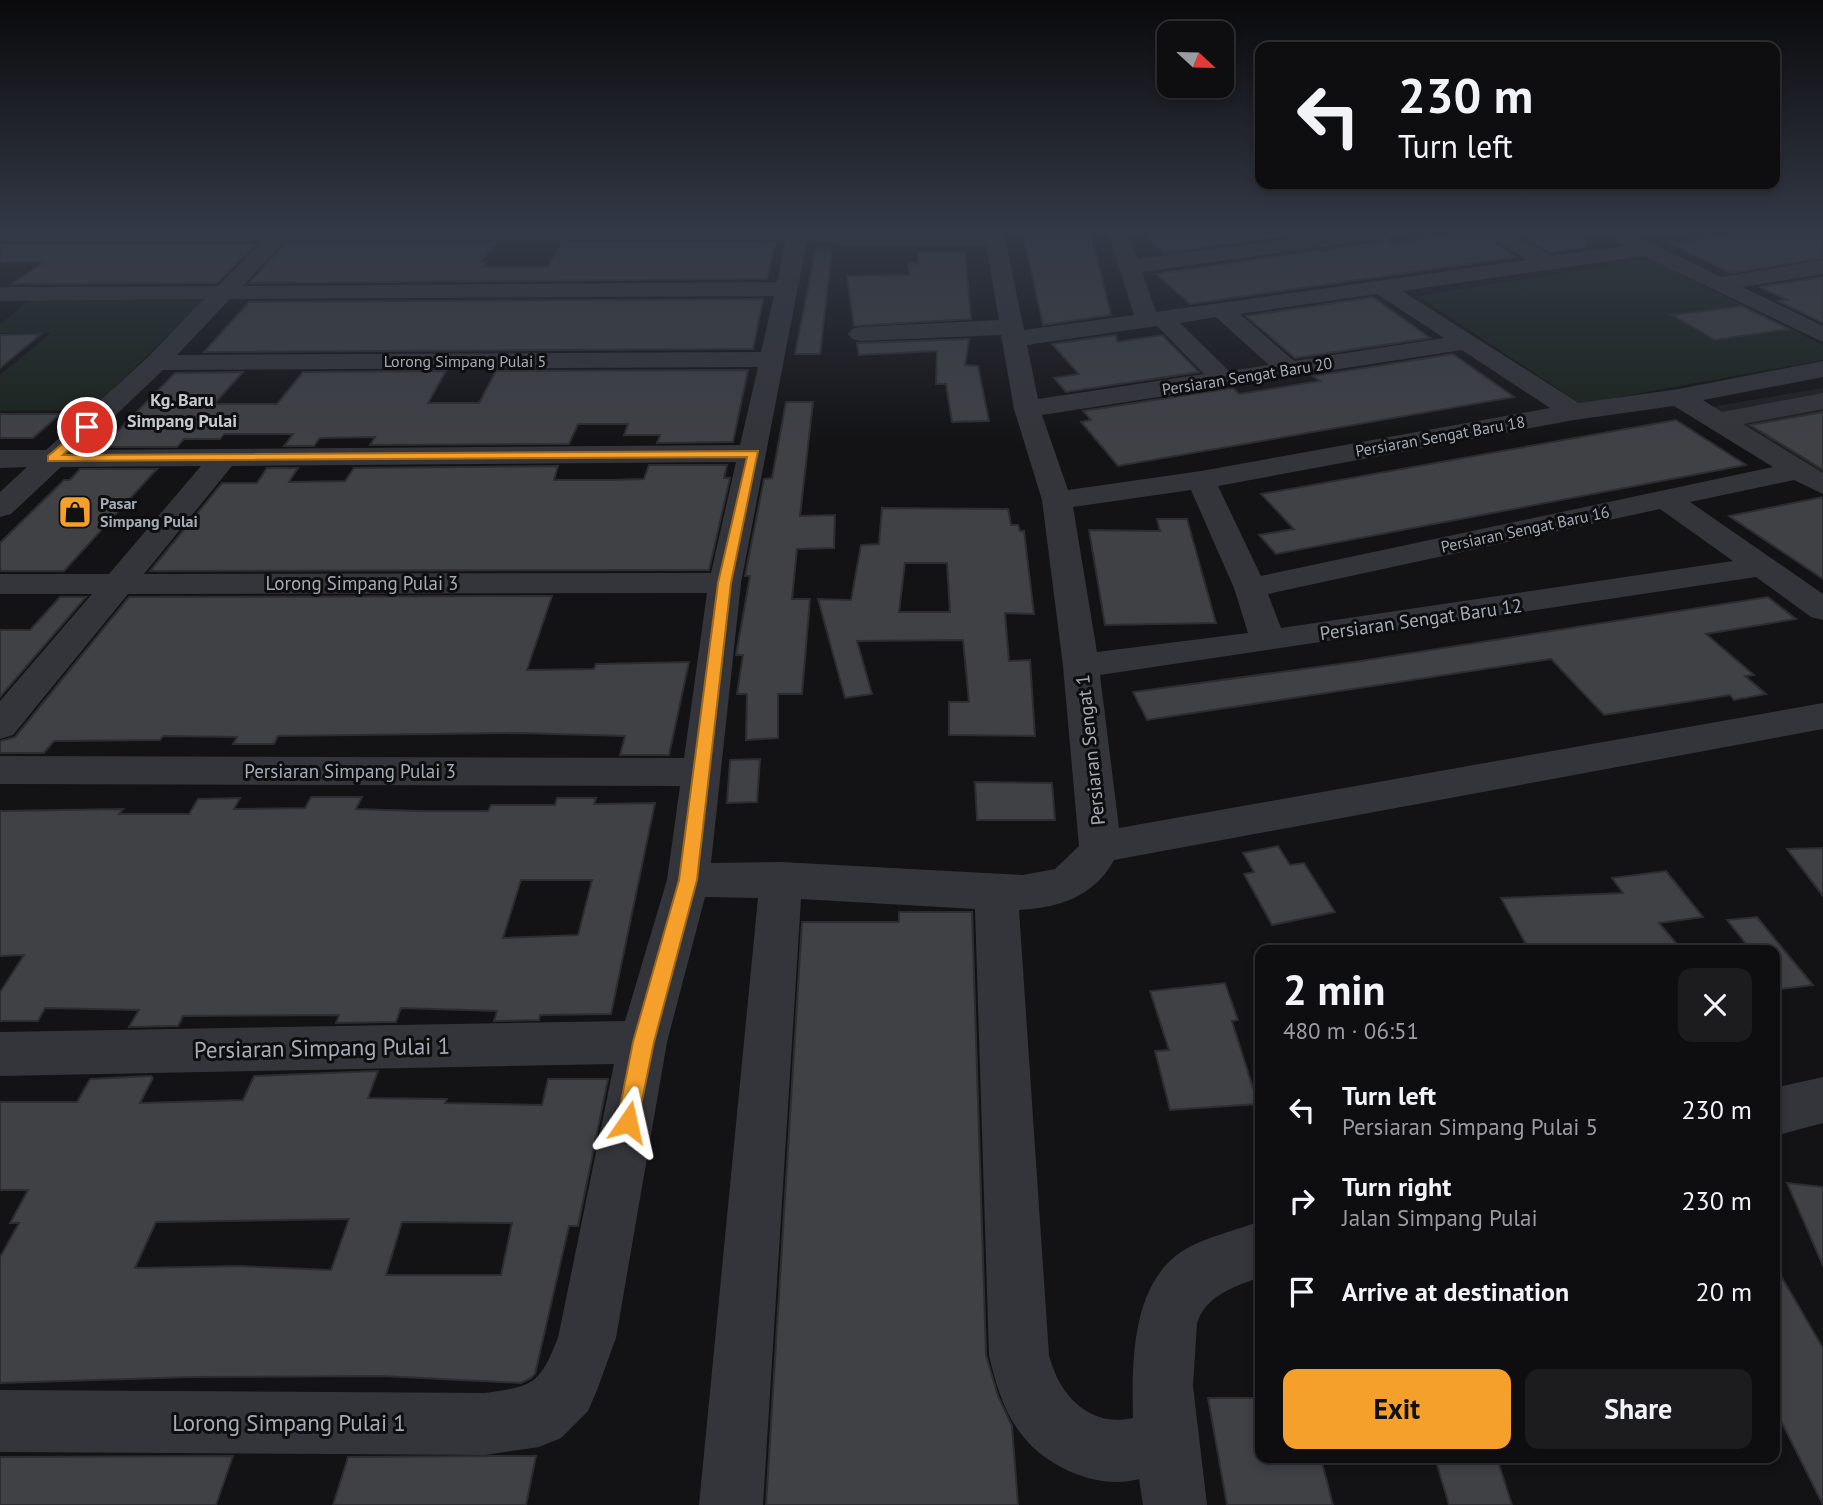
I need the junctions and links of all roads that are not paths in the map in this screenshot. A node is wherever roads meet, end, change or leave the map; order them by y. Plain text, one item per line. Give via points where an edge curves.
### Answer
1 (212, 303) edge
2 (783, 303) edge
3 (1008, 303) edge
4 (1147, 303) edge
5 (1277, 303) edge
6 (1407, 303) edge
7 (1758, 303) edge
8 (1223, 311) junction
9 (1156, 320) junction
10 (1014, 333) junction
11 (860, 334) dead end
12 (1823, 335) edge
13 (1467, 342) junction
14 (773, 359) junction
15 (156, 363) junction
16 (1823, 369) edge
17 (1290, 370) junction
18 (1224, 380) junction
19 (1679, 397) junction
20 (1823, 401) edge
21 (1027, 409) junction
22 (1574, 412) junction
23 (1718, 421) junction
24 (754, 453) junction
25 (224, 457) junction
26 (52, 458) junction
27 (0, 459) edge
28 (1811, 478) edge
29 (1201, 480) junction
30 (1666, 499) junction
31 (1057, 500) junction
32 (0, 508) edge
33 (1761, 567) junction
34 (725, 583) junction
35 (0, 584) edge
36 (117, 584) junction
37 (1251, 588) junction
38 (1823, 610) edge
39 (1268, 641) junction
40 (1081, 666) junction
41 (1823, 716) edge
42 (0, 726) edge
43 (0, 770) edge
44 (700, 772) junction
45 (1100, 847) junction
46 (781, 879) junction
47 (688, 880) junction
48 (996, 892) junction
49 (643, 1042) junction
50 (0, 1054) edge
51 (1823, 1100) edge
52 (1780, 1111) edge
53 (1255, 1251) edge
54 (0, 1421) edge
55 (1163, 1440) junction
56 (731, 1505) edge
57 (1175, 1505) edge

1 - 15 street
2 - 14 street
3 - 10 street, Persiaran Sengat 1
4 - 9 street
5 - 8 street
6 - 13 street
7 - 12 street
8 - 9 street
8 - 17 street
9 - 10 street
9 - 18 street
10 - 11 street
10 - 21 street, Persiaran Sengat 1
13 - 17 street, Persiaran Sengat Baru 20
13 - 22 street
14 - 15 street, Lorong Simpang Pulai 5
14 - 24 street
15 - 26 street
16 - 19 street, Persiaran Sengat Baru 18
17 - 18 street, Persiaran Sengat Baru 20
18 - 21 street, Persiaran Sengat Baru 20
19 - 22 street, Persiaran Sengat Baru 18
19 - 23 street
20 - 23 street
21 - 31 street, Persiaran Sengat 1
22 - 29 street, Persiaran Sengat Baru 18
23 - 28 street
24 - 25 street
24 - 34 street
25 - 26 street
25 - 36 street
26 - 27 street
26 - 32 street
28 - 30 street, Persiaran Sengat Baru 16
29 - 31 street, Persiaran Sengat Baru 18
29 - 37 street
30 - 33 street
30 - 37 street, Persiaran Sengat Baru 16
31 - 40 street, Persiaran Sengat 1
33 - 38 street
33 - 39 street, Persiaran Sengat Baru 12
34 - 36 street, Lorong Simpang Pulai 3
34 - 44 street
35 - 36 street, Lorong Simpang Pulai 3
36 - 42 street
37 - 39 street
39 - 40 street, Persiaran Sengat Baru 12
40 - 45 street, Persiaran Sengat 1
41 - 45 street
43 - 44 street, Persiaran Simpang Pulai 3
44 - 47 street
45 - 48 street, Persiaran Sengat 1 via 1075,879 1053,888
46 - 47 street, Persiaran Sengat 1
46 - 48 street, Persiaran Sengat 1
46 - 56 street
47 - 49 street
48 - 55 street via 1019,1354 1026,1388 1041,1413 1068,1436 1104,1452
49 - 50 street, Persiaran Simpang Pulai 1
49 - 54 street, Lorong Simpang Pulai 1 via 587,1338 567,1390 539,1416 485,1424
51 - 52 street
53 - 55 street via 1191,1279 1174,1300 1166,1325
55 - 57 street

